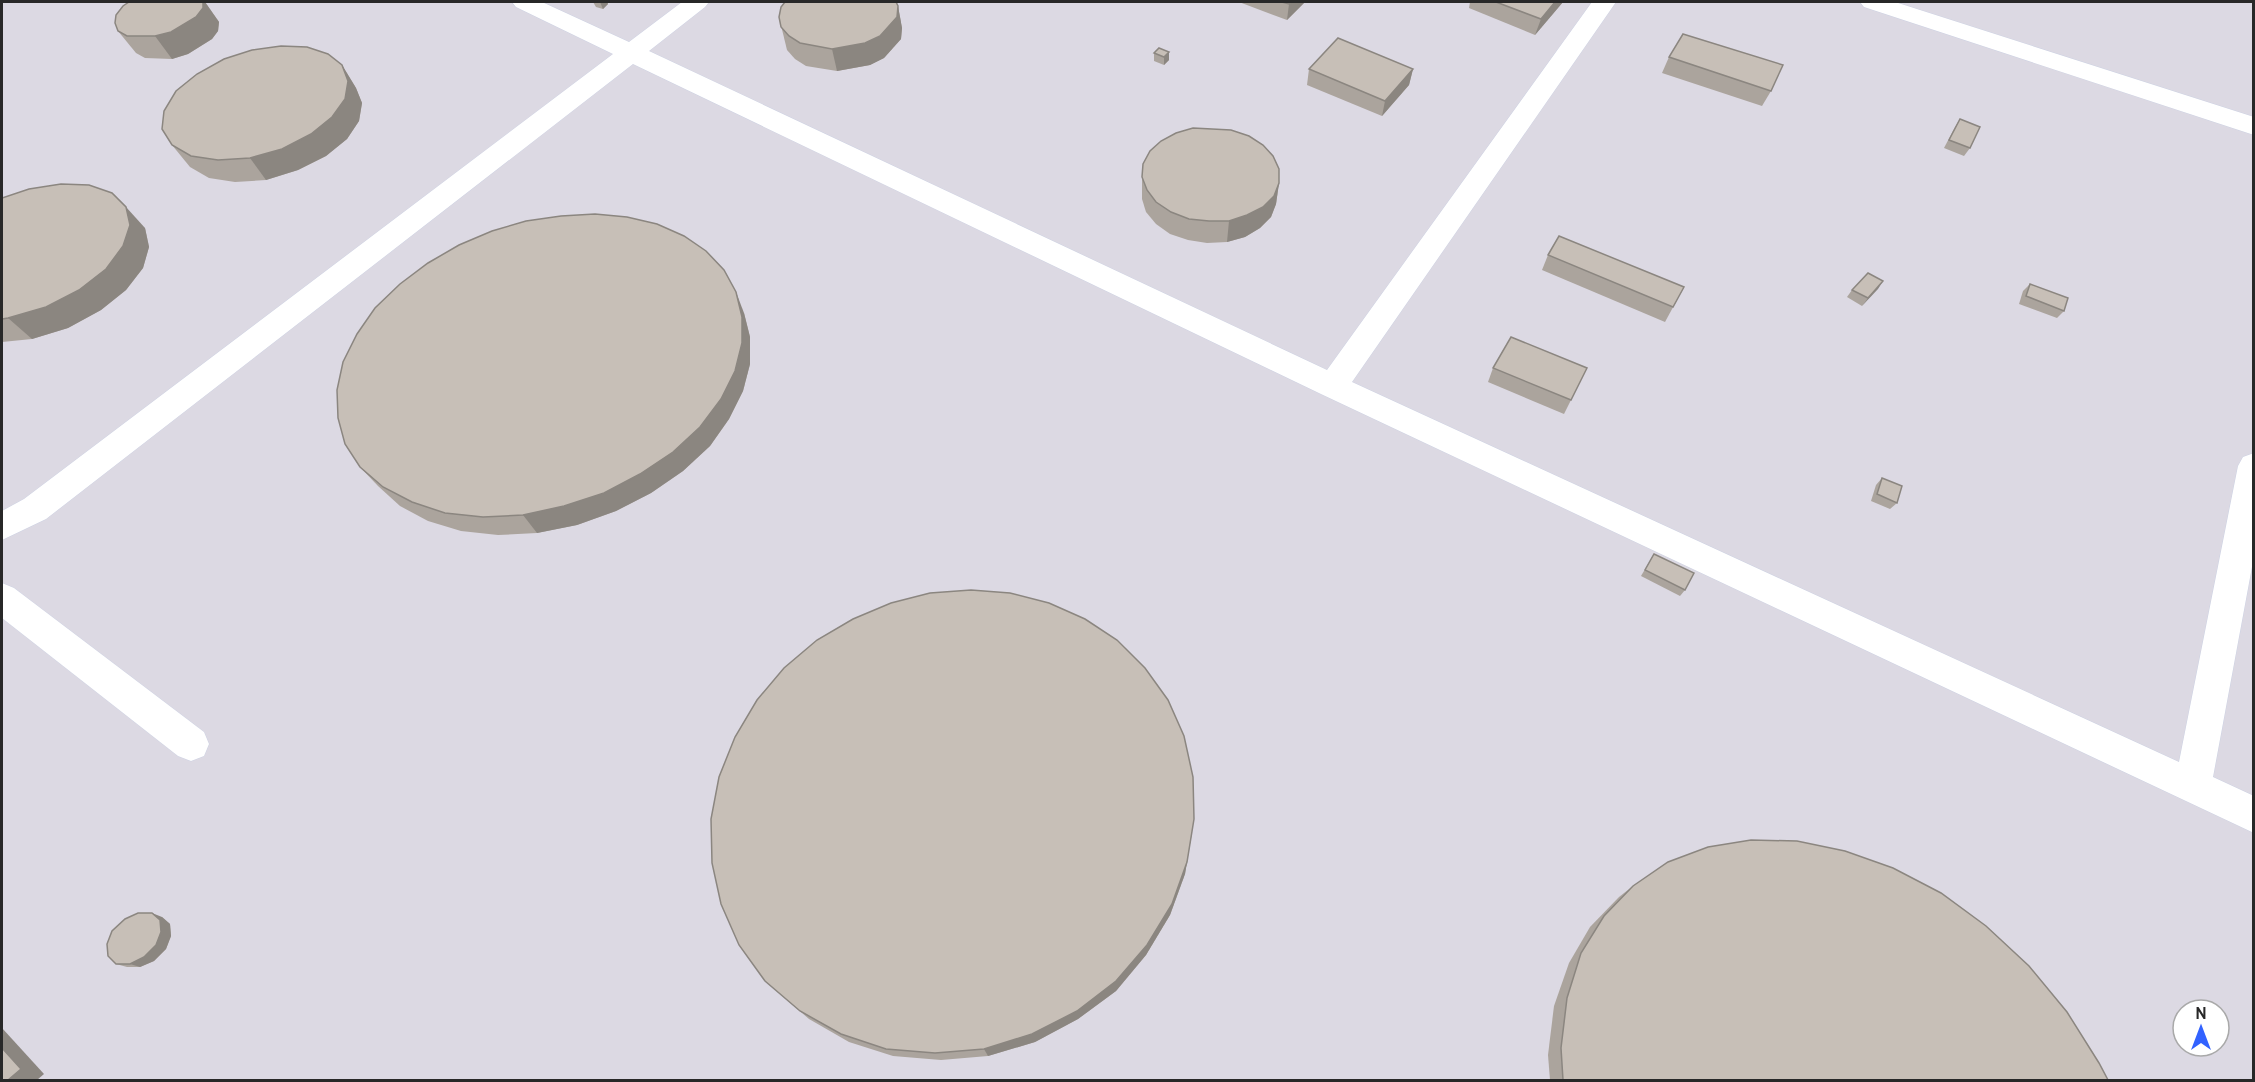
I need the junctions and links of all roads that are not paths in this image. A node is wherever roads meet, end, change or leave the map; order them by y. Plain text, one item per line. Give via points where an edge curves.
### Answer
1 (524, 2) edge
2 (697, 2) edge
3 (1604, 2) edge
4 (1872, 2) edge
5 (631, 52) junction
6 (2253, 126) edge
7 (1332, 386) junction
8 (2253, 466) edge
9 (2, 526) edge
10 (2, 598) edge
11 (191, 744) dead end
12 (2193, 786) junction
13 (2253, 815) edge

1 - 5 lane
2 - 5 lane
3 - 7 lane
4 - 6 lane
5 - 7 lane
5 - 9 lane via 44,501
7 - 12 lane
8 - 12 lane
10 - 11 lane
12 - 13 lane

